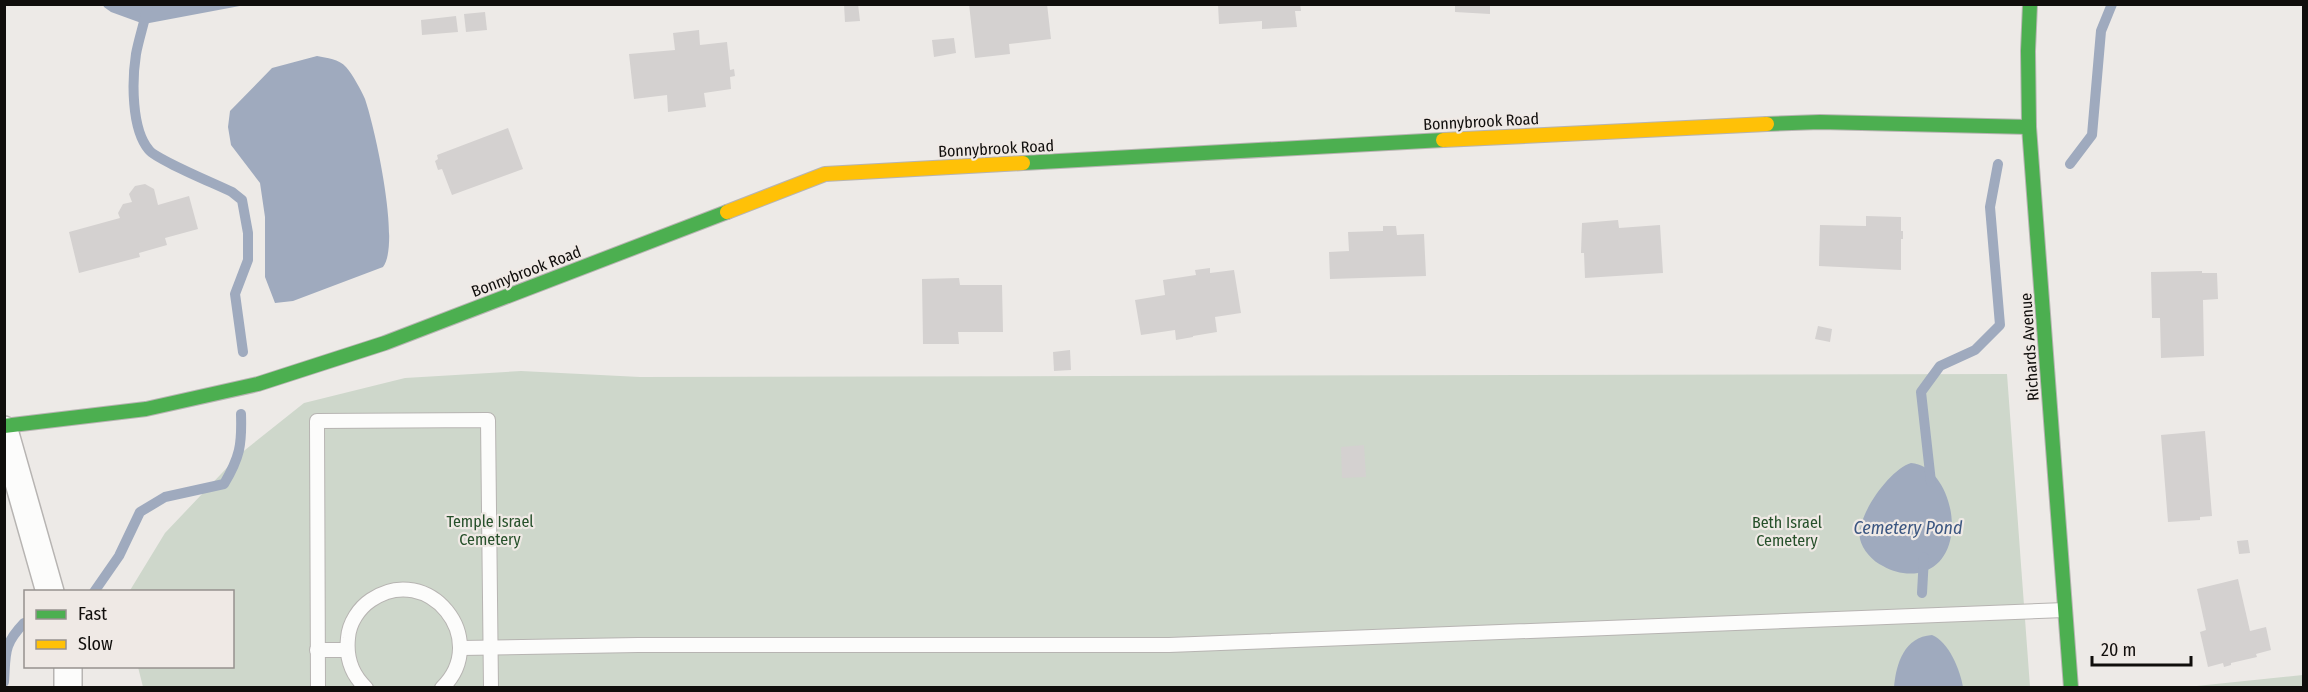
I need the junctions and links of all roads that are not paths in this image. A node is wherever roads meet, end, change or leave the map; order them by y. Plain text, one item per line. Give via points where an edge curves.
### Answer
1 (2030, 4) edge
2 (2030, 127) junction
3 (4, 428) edge
4 (50, 590) edge
5 (2065, 610) junction
6 (461, 648) junction
7 (490, 648) junction
8 (317, 650) junction
9 (347, 650) junction
10 (68, 668) edge
11 (68, 687) edge
12 (318, 687) edge
13 (366, 687) edge
14 (442, 687) edge
15 (491, 687) edge
16 (2071, 687) edge

1 - 2 street, Richards Avenue
2 - 3 street, Bonnybrook Road via 1820,122 1680,127 825,174 385,343 258,384 146,410
2 - 5 street, Richards Avenue
3 - 4 street
5 - 7 lane via 1169,645
5 - 16 street, Richards Avenue
6 - 7 lane
6 - 9 lane via 459,631 441,603 419,592 395,590 365,604 348,633
6 - 14 lane via 458,664
7 - 8 lane via 488,420 328,421 316,422
7 - 15 lane
8 - 9 lane
8 - 12 lane
9 - 13 lane via 350,667
10 - 11 street

